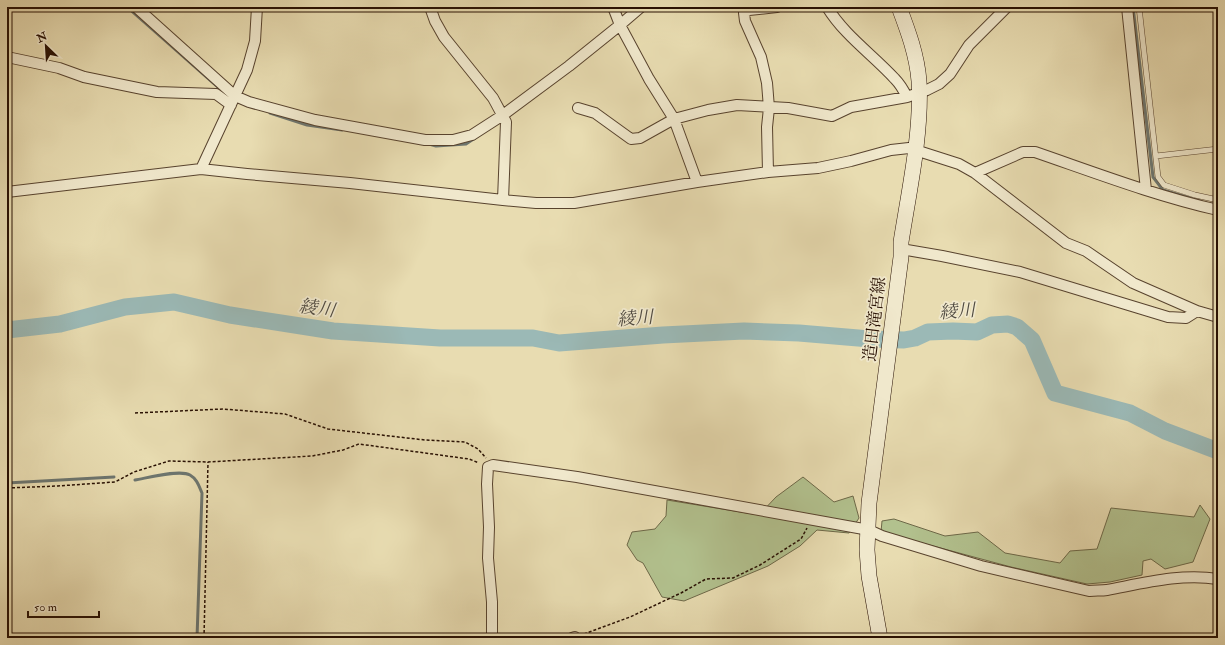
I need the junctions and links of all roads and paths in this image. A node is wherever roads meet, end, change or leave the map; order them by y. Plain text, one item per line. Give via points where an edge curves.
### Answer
1 (136, 7) edge
2 (257, 7) edge
3 (430, 7) edge
4 (613, 7) edge
5 (641, 7) edge
6 (777, 7) edge
7 (826, 7) edge
8 (899, 7) edge
9 (1007, 7) edge
10 (1127, 7) edge
11 (1139, 7) edge
12 (620, 25) junction
13 (7, 57) edge
14 (913, 95) junction
15 (235, 96) junction
16 (231, 105) junction
17 (578, 108) dead end
18 (769, 108) junction
19 (503, 115) junction
20 (674, 119) junction
21 (1218, 149) edge
22 (915, 150) junction
23 (1156, 156) junction
24 (201, 169) junction
25 (768, 172) junction
26 (975, 173) junction
27 (697, 182) junction
28 (1146, 190) junction
29 (7, 192) edge
30 (503, 200) junction
31 (1218, 200) edge
32 (1218, 210) edge
33 (901, 250) junction
34 (1197, 311) junction
35 (1218, 317) edge
36 (135, 413) dead end
37 (208, 462) junction
38 (490, 466) junction
39 (7, 488) edge
40 (811, 519) junction
41 (869, 530) junction
42 (1218, 579) edge
43 (204, 638) edge
44 (492, 638) edge
45 (573, 638) edge
46 (880, 638) edge

1 - 15 street
2 - 15 street via 255,41 247,70
3 - 19 street via 434,21 444,37 494,98
4 - 12 street
5 - 12 street
6 - 18 street via 749,10 744,14 745,22 761,56
7 - 14 street via 850,38
8 - 14 main road, 造田滝宮線 via 916,63
9 - 14 street via 969,45 950,74 938,84
10 - 28 street
11 - 23 lane
12 - 19 street
12 - 20 street via 648,79
13 - 16 street via 157,92 216,94
14 - 18 street via 851,107 832,116 788,108
14 - 22 main road, 造田滝宮線
15 - 16 street
15 - 19 street via 315,120 425,140 453,140 472,135
16 - 24 street
17 - 20 street via 595,113 631,140 640,138
18 - 20 street via 737,105
18 - 25 street
19 - 30 street via 506,122
20 - 27 street
21 - 23 lane
22 - 25 street via 891,150 818,168
22 - 26 street via 959,164
22 - 33 main road, 造田滝宮線
23 - 31 lane via 1158,177 1164,185
24 - 29 street
24 - 30 street
25 - 27 street
26 - 28 street via 1023,152 1035,152
26 - 34 street via 1066,243 1086,251 1133,283
27 - 30 street via 574,203
28 - 32 street
33 - 34 street via 1020,272 1168,317 1186,318
33 - 41 main road, 造田滝宮線 via 869,503
34 - 35 street
36 - 38 path via 223,409 285,414 328,428 425,440 465,442 478,449
37 - 38 path via 312,456 344,450 359,444 469,459
37 - 39 path via 169,461 134,472 115,482
37 - 43 path
38 - 40 street via 577,477
38 - 44 street via 488,558
40 - 41 street
40 - 45 path via 801,539 760,565 733,578 706,579 630,617
41 - 42 street via 981,566 1089,591 1156,579
41 - 46 main road, 造田滝宮線 via 869,576

